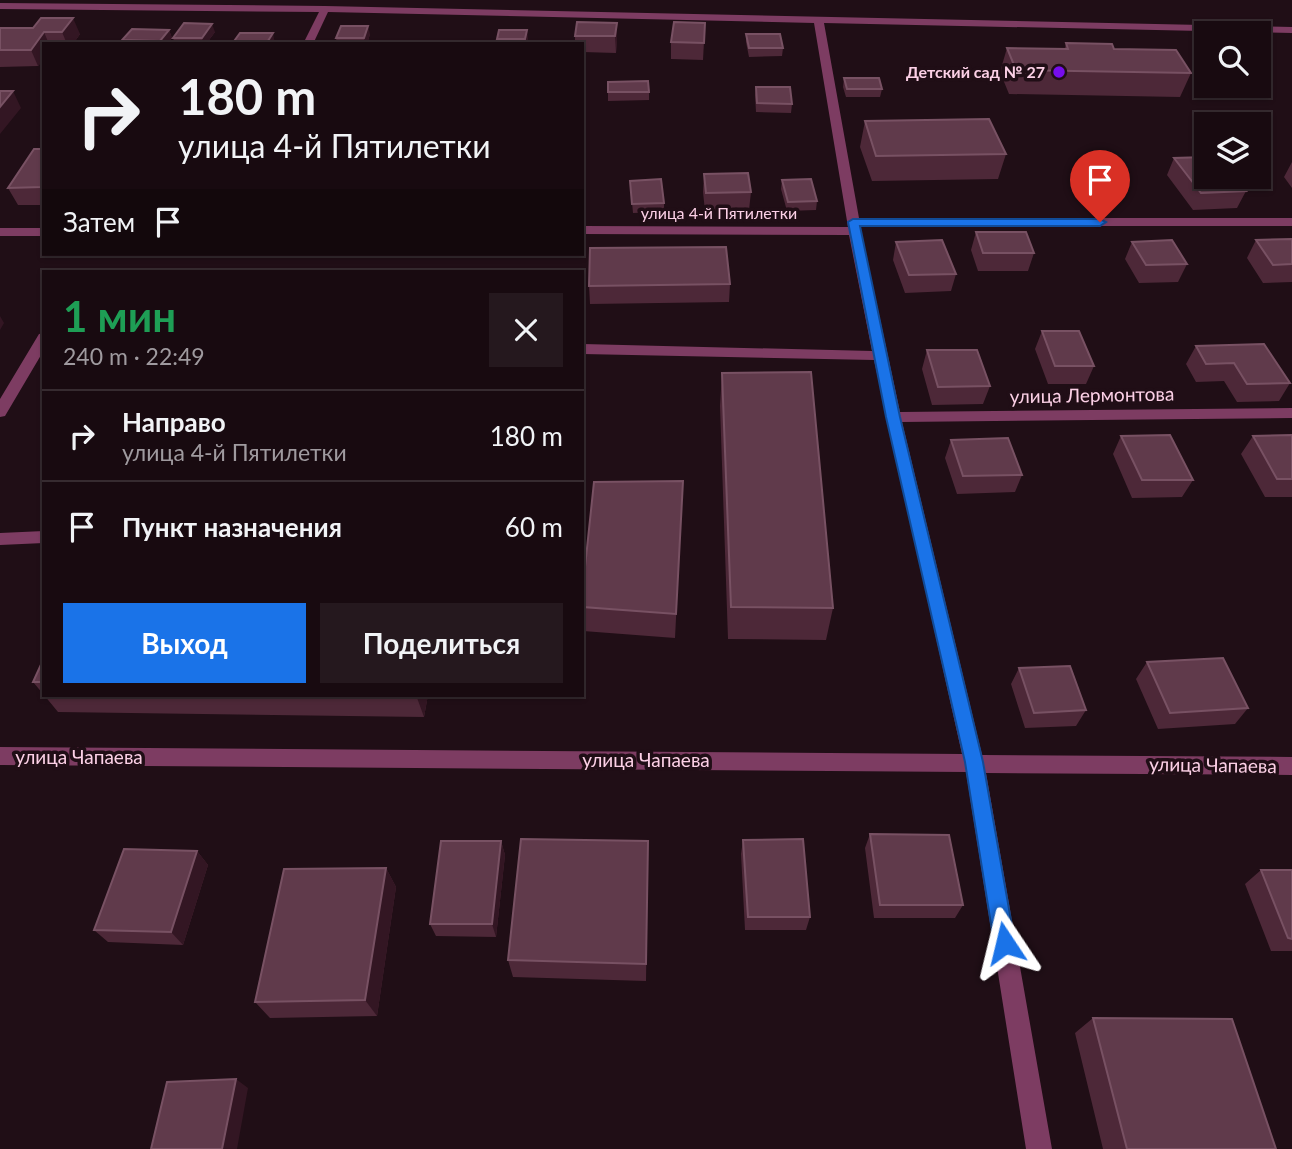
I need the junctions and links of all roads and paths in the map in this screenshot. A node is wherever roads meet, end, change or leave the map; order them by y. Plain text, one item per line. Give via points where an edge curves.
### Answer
1 (230, 4) edge
2 (0, 6) edge
3 (325, 9) junction
4 (819, 21) junction
5 (1292, 30) edge
6 (308, 42) edge
7 (1292, 222) edge
8 (854, 227) junction
9 (584, 230) edge
10 (0, 232) edge
11 (42, 232) edge
12 (42, 340) edge
13 (584, 349) edge
14 (881, 356) junction
15 (0, 412) edge
16 (1292, 413) edge
17 (893, 417) junction
18 (42, 537) edge
19 (0, 539) edge
20 (0, 756) edge
21 (974, 762) junction
22 (1292, 766) edge
23 (1039, 1149) edge

1 - 2 street
1 - 3 street
3 - 4 street
3 - 6 street
4 - 5 street
4 - 8 street
7 - 8 street, улица 4-й Пятилетки
8 - 9 street, улица 4-й Пятилетки
8 - 14 street
10 - 11 street
12 - 15 street
13 - 14 street
14 - 17 street
16 - 17 street, улица Лермонтова
17 - 21 street
18 - 19 street
20 - 21 street, улица Чапаева
21 - 22 street, улица Чапаева
21 - 23 street

